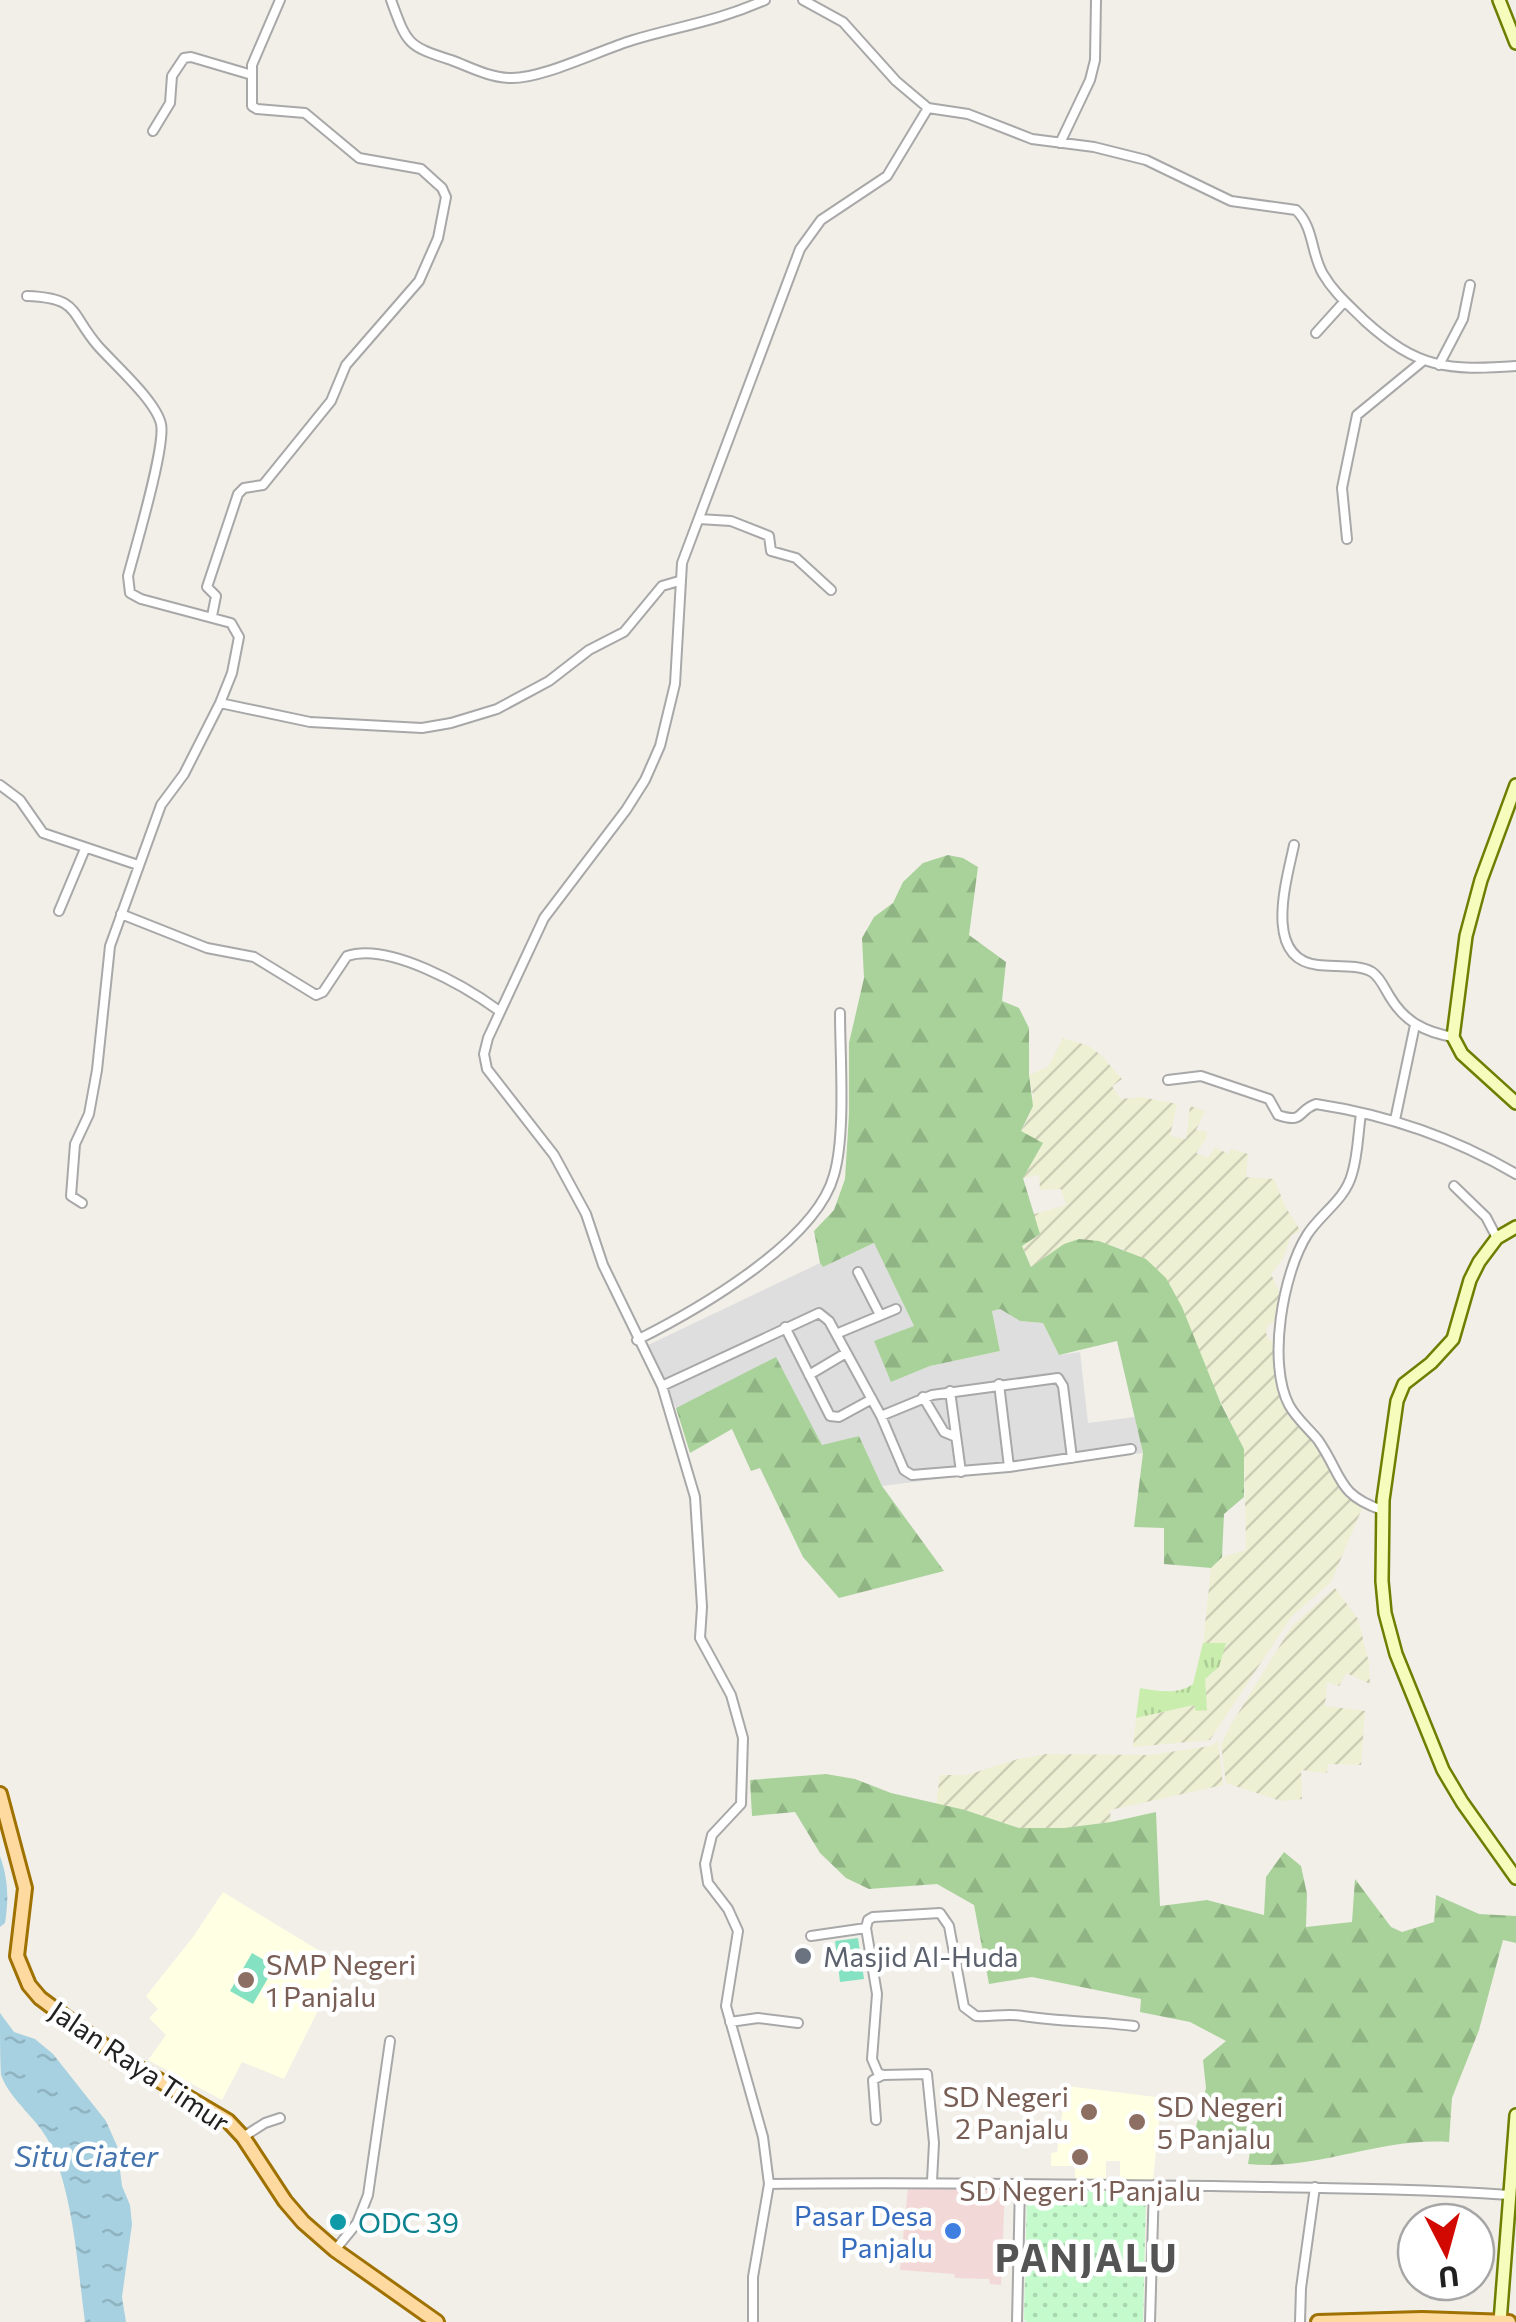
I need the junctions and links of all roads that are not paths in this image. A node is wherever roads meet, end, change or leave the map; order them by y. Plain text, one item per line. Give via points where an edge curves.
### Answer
1 (280, 0) edge
2 (391, 0) edge
3 (764, 0) edge
4 (803, 0) edge
5 (1096, 0) edge
6 (1499, 0) edge
7 (1516, 43) edge
8 (252, 75) junction
9 (928, 108) junction
10 (153, 131) dead end
11 (1060, 143) junction
12 (1470, 284) dead end
13 (27, 296) dead end
14 (1344, 302) junction
15 (1316, 333) dead end
16 (1424, 360) junction
17 (1438, 365) junction
18 (1516, 366) edge
19 (699, 519) junction
20 (1347, 540) dead end
21 (679, 581) junction
22 (831, 590) dead end
23 (212, 616) junction
24 (220, 703) junction
25 (0, 785) edge
26 (1516, 785) edge
27 (1294, 845) dead end
28 (85, 849) junction
29 (138, 865) junction
30 (59, 911) dead end
31 (121, 914) junction
32 (498, 1010) junction
33 (840, 1012) dead end
34 (1415, 1025) junction
35 (1453, 1037) junction
36 (1168, 1080) dead end
37 (1516, 1103) edge
38 (1360, 1114) junction
39 (1396, 1120) junction
40 (1516, 1174) edge
41 (1454, 1186) dead end
42 (82, 1203) dead end
43 (1516, 1227) edge
44 (1498, 1238) junction
45 (858, 1272) dead end
46 (896, 1309) dead end
47 (879, 1313) junction
48 (786, 1327) junction
49 (836, 1334) junction
50 (637, 1340) junction
51 (846, 1352) junction
52 (810, 1374) junction
53 (999, 1384) junction
54 (662, 1386) junction
55 (950, 1391) junction
56 (923, 1398) junction
57 (872, 1400) junction
58 (881, 1416) junction
59 (956, 1437) junction
60 (1131, 1450) dead end
61 (1072, 1458) junction
62 (1009, 1467) junction
63 (961, 1472) junction
64 (1383, 1505) junction
65 (0, 1794) edge
66 (1516, 1878) edge
67 (866, 1928) junction
68 (811, 1936) dead end
69 (730, 2022) junction
70 (798, 2023) dead end
71 (1134, 2026) dead end
72 (390, 2040) dead end
73 (883, 2075) junction
74 (1516, 2116) edge
75 (280, 2118) dead end
76 (876, 2120) dead end
77 (243, 2137) junction
78 (932, 2181) junction
79 (769, 2184) junction
80 (1020, 2184) junction
81 (1154, 2185) junction
82 (1315, 2187) junction
83 (1509, 2195) junction
84 (335, 2250) junction
85 (436, 2322) edge
86 (753, 2322) edge
87 (1017, 2322) edge
88 (1150, 2322) edge
89 (1300, 2322) edge
90 (1318, 2322) edge
91 (1500, 2322) edge
92 (1510, 2322) edge

1 - 8 street
2 - 3 street via 406,38 421,51 511,78 725,18
4 - 9 street via 843,22
5 - 11 street via 1090,80
6 - 7 street
8 - 10 street via 184,58 172,76 170,104
8 - 23 street via 254,108 305,113 359,158 417,167 442,188 446,204 414,288 346,365 331,402 263,485 238,494 207,587 216,596
9 - 11 street
9 - 19 street via 887,176 821,220 800,249
11 - 14 street via 1146,160 1250,206 1296,210 1320,269
12 - 17 street via 1463,319
13 - 23 street via 51,297 71,308 161,424 128,576 130,593
14 - 15 street
14 - 16 street via 1403,353
16 - 17 street
16 - 20 street via 1358,415 1342,494
17 - 18 street
19 - 21 street
19 - 22 street via 732,521 769,536 770,551 796,558
21 - 24 street via 662,586 624,632 549,681 451,724 310,722
21 - 32 street via 675,684 660,746 626,810 544,918
23 - 24 street via 234,625 239,637
24 - 29 street via 162,805
25 - 28 street via 43,833
26 - 35 street via 1466,936
27 - 34 street via 1282,916 1293,952 1312,965 1375,974
28 - 29 street
28 - 30 street
29 - 31 street
31 - 32 street via 207,948 254,957 316,995 348,956 362,952 414,964
31 - 42 street via 108,964 91,1104 70,1173 71,1196
32 - 50 street via 484,1054 488,1069 554,1155 586,1214
33 - 50 street via 838,1158 822,1206 702,1305
34 - 35 street
34 - 39 street
35 - 37 street via 1462,1054
36 - 38 street via 1205,1077 1268,1099 1278,1115 1291,1119 1312,1104
38 - 39 street
38 - 64 street via 1352,1177 1308,1233 1291,1267 1279,1339 1289,1406 1345,1490
39 - 40 street via 1455,1140
41 - 44 street
43 - 44 street
44 - 64 street via 1470,1280 1452,1339 1404,1384
45 - 47 street
46 - 47 street
47 - 49 street
48 - 49 street via 819,1312
48 - 52 street
48 - 54 street
49 - 51 street
50 - 54 street
51 - 52 street
51 - 57 street
52 - 57 street via 834,1418
53 - 55 street
53 - 61 street via 1060,1380
53 - 62 street
54 - 69 street via 695,1496 700,1638 731,1695 743,1738 741,1804 712,1834 704,1858 708,1882 738,1931 726,1999
55 - 56 street
55 - 59 street
56 - 58 street
56 - 59 street via 944,1432
57 - 58 street
58 - 63 street via 907,1473
59 - 63 street
60 - 61 street
61 - 62 street
62 - 63 street
64 - 66 street via 1382,1581 1396,1654 1450,1784
65 - 77 main road, Jalan Raya Timur via 25,1888 17,1956 29,1985 118,2056 216,2112
67 - 68 street
67 - 71 street via 873,1916 944,1916 964,2007 976,2016
67 - 73 street via 877,1994 872,2060
69 - 70 street
69 - 79 street via 763,2137
72 - 84 street via 368,2195
73 - 76 street via 873,2081
73 - 78 street via 927,2074
74 - 83 street
75 - 77 street
77 - 84 main road, Jalan Raya Timur via 284,2201
78 - 79 street
78 - 80 street
79 - 86 street via 753,2277
80 - 81 street
80 - 87 street
81 - 82 street
81 - 88 street
82 - 83 street
82 - 89 street
83 - 91 street
84 - 85 main road, Jalan Raya Timur
90 - 91 main road
91 - 92 main road

